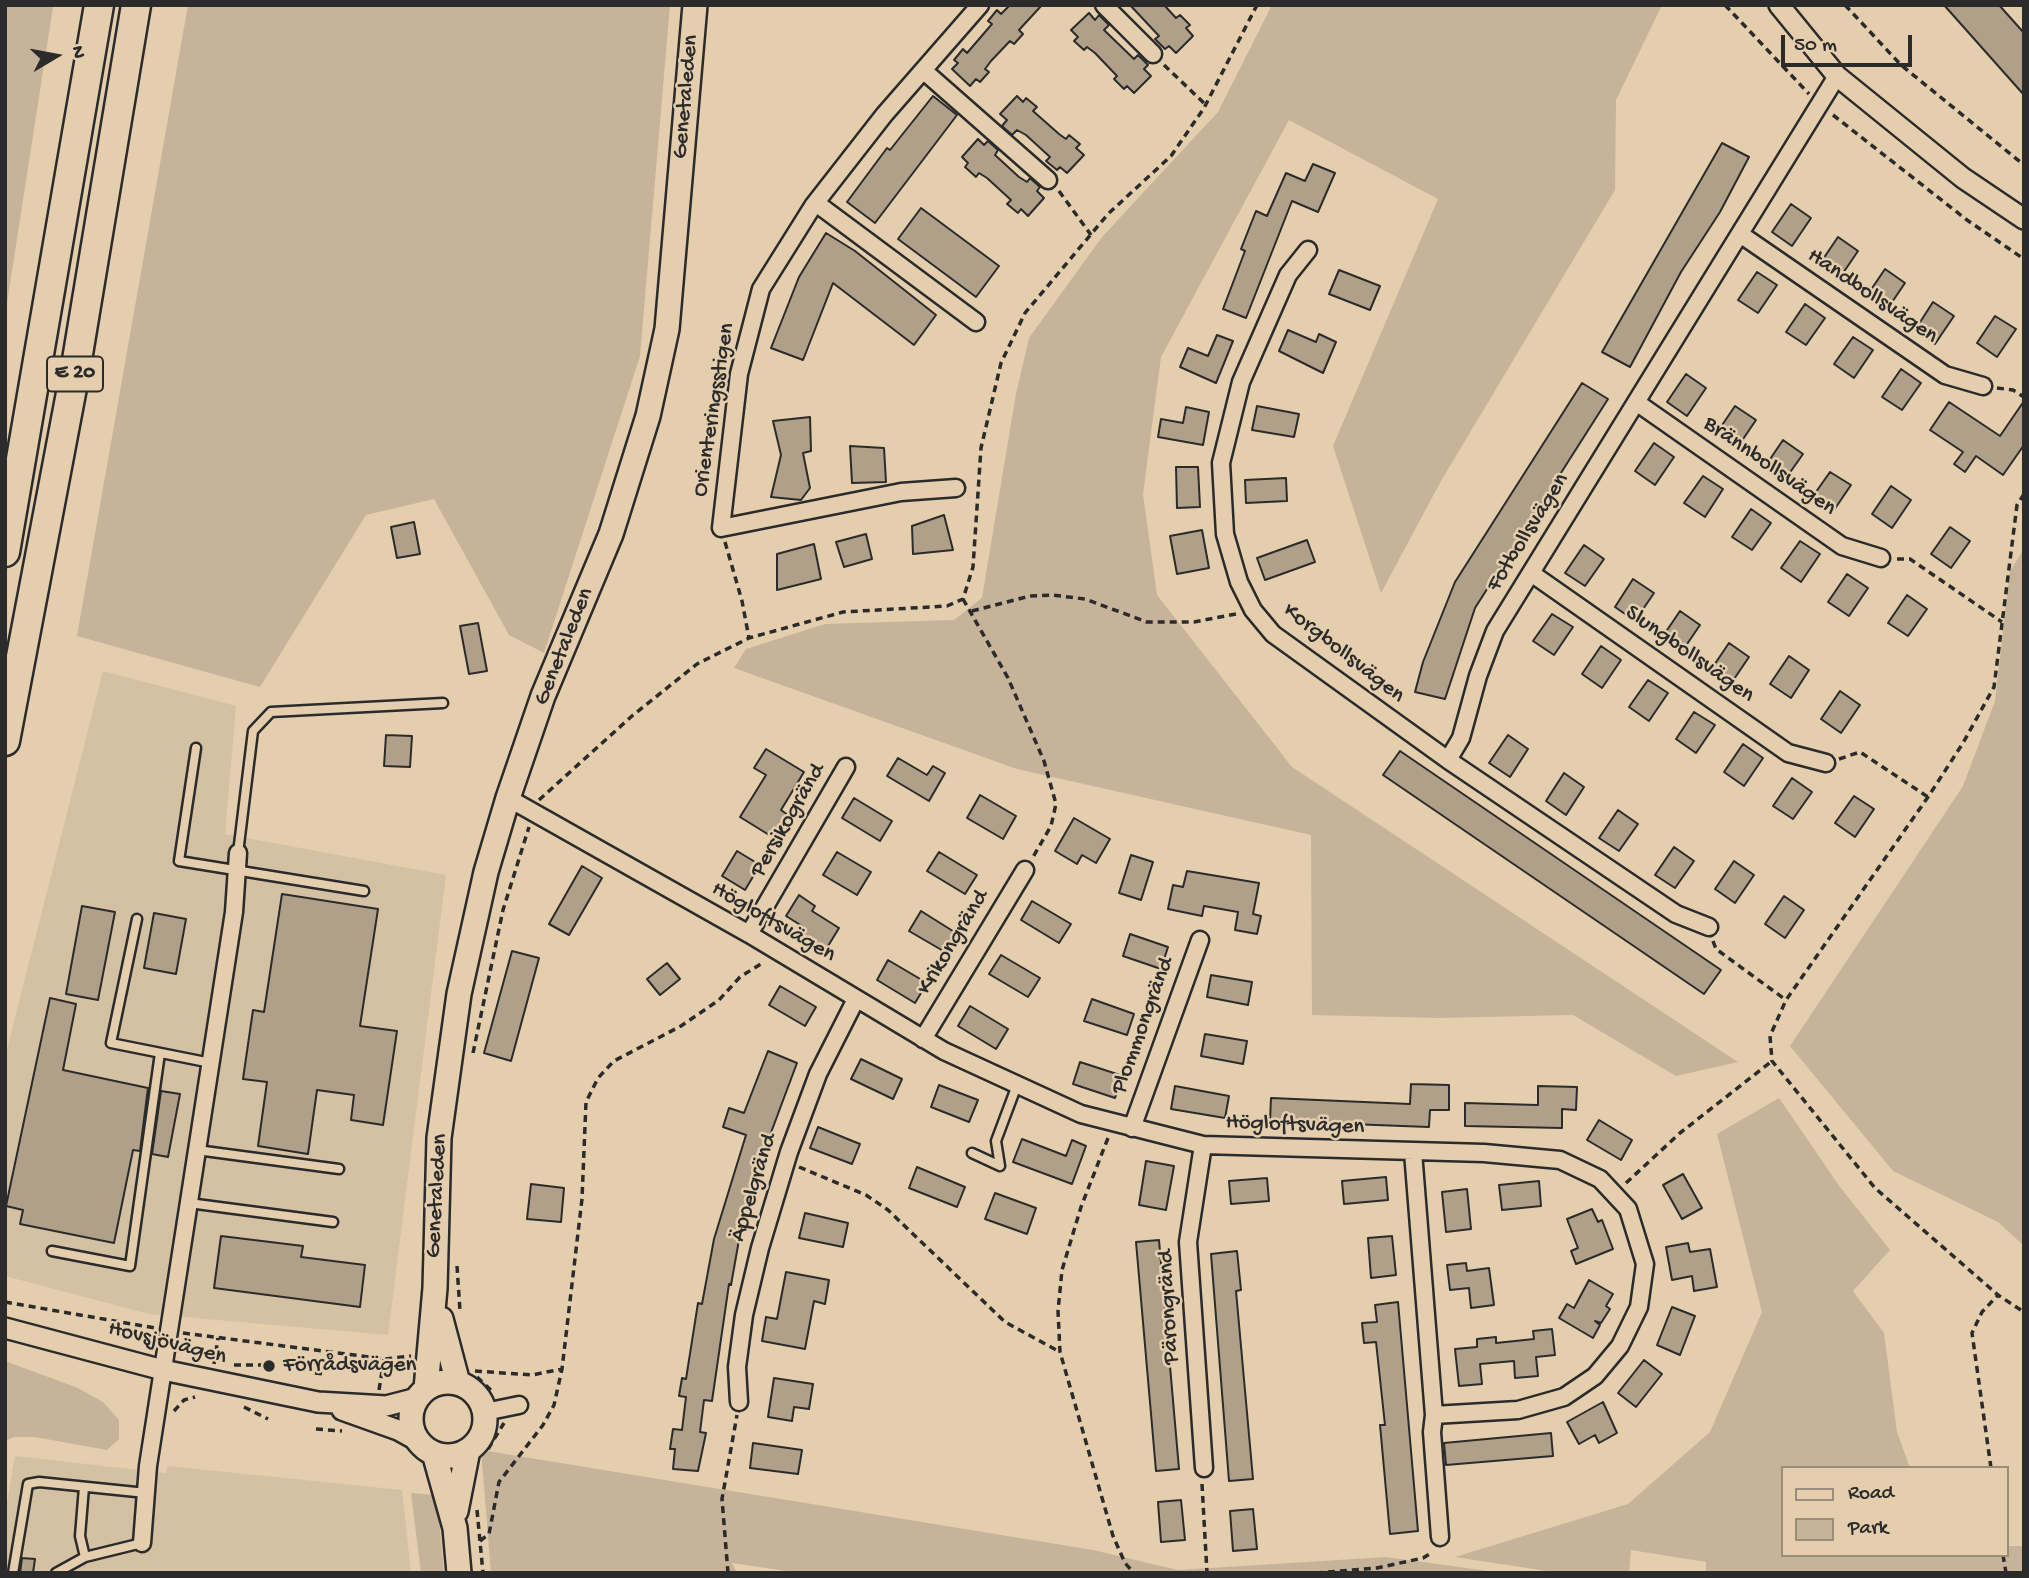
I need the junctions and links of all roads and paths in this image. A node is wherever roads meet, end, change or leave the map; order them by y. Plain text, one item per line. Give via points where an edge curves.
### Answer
1 (99, 5) edge
2 (136, 5) edge
3 (695, 5) edge
4 (980, 5) edge
5 (1104, 5) edge
6 (1257, 5) edge
7 (1726, 5) edge
8 (1779, 5) edge
9 (1845, 5) edge
10 (1153, 54) joint
11 (924, 71) junction
12 (1837, 76) junction
13 (1206, 105) junction
14 (1820, 106) junction
15 (2024, 165) edge
16 (1048, 180) joint
17 (816, 203) junction
18 (2024, 219) edge
19 (1740, 234) junction
20 (1091, 235) junction
21 (1308, 250) dead end
22 (2024, 259) edge
23 (975, 322) dead end
24 (1983, 386) joint
25 (2024, 397) edge
26 (1636, 402) junction
27 (956, 488) dead end
28 (2024, 494) edge
29 (721, 528) junction
30 (5, 552) edge
31 (1881, 558) joint
32 (1531, 573) junction
33 (963, 599) junction
34 (1253, 610) junction
35 (972, 611) junction
36 (2002, 622) junction
37 (748, 638) junction
38 (443, 703) dead end
39 (5, 741) edge
40 (196, 748) dead end
41 (1448, 760) junction
42 (1826, 763) joint
43 (846, 767) dead end
44 (1928, 797) junction
45 (508, 798) junction
46 (534, 813) junction
47 (238, 853) joint
48 (1025, 870) joint
49 (237, 871) junction
50 (364, 891) dead end
51 (137, 919) dead end
52 (1709, 927) joint
53 (749, 934) junction
54 (1200, 940) dead end
55 (782, 954) junction
56 (856, 999) junction
57 (1786, 1000) junction
58 (923, 1039) junction
59 (160, 1053) junction
60 (1772, 1061) junction
61 (211, 1063) junction
62 (470, 1066) dead end
63 (1017, 1085) junction
64 (1114, 1123) junction
65 (1132, 1128) junction
66 (1203, 1145) junction
67 (197, 1150) junction
68 (1413, 1152) junction
69 (972, 1153) dead end
70 (786, 1161) junction
71 (339, 1169) dead end
72 (1614, 1194) junction
73 (189, 1203) junction
74 (332, 1222) dead end
75 (52, 1251) dead end
76 (457, 1260) dead end
77 (435, 1288) junction
78 (1998, 1295) junction
79 (5, 1302) edge
80 (2024, 1312) edge
81 (461, 1319) dead end
82 (5, 1328) edge
83 (169, 1330) junction
84 (330, 1352) junction
85 (1060, 1352) junction
86 (431, 1356) junction
87 (214, 1365) dead end
88 (231, 1365) dead end
89 (263, 1365) dead end
90 (221, 1366) dead end
91 (562, 1369) junction
92 (163, 1370) junction
93 (315, 1373) dead end
94 (465, 1377) junction
95 (421, 1394) junction
96 (198, 1396) dead end
97 (318, 1402) junction
98 (739, 1402) joint
99 (239, 1404) dead end
100 (519, 1405) dead end
101 (485, 1412) junction
102 (1434, 1415) junction
103 (268, 1419) dead end
104 (153, 1436) junction
105 (426, 1447) junction
106 (468, 1450) junction
107 (1991, 1466) edge
108 (1204, 1468) joint
109 (84, 1487) junction
110 (146, 1493) junction
111 (455, 1528) junction
112 (1440, 1537) joint
113 (480, 1541) dead end
114 (142, 1543) joint
115 (85, 1557) junction
116 (13, 1573) edge
117 (56, 1573) edge
118 (459, 1573) edge
119 (728, 1573) edge
120 (1134, 1573) edge
121 (1207, 1573) edge
122 (1316, 1573) edge

1 - 30 highway, E 20
2 - 39 highway, E 20 via 75,372
3 - 45 main road, Genetaleden via 667,329 648,416 611,534 544,696
4 - 11 street, Orienteringsstigen
5 - 10 street
6 - 13 path
7 - 14 path
8 - 12 street
9 - 15 path via 1900,65
10 - 13 path
11 - 16 street
11 - 17 street, Orienteringsstigen
12 - 14 street, Fotbollsvägen
12 - 18 street via 1963,178
13 - 20 path via 1171,156
14 - 19 street, Fotbollsvägen
14 - 22 path
16 - 20 path
17 - 23 street
17 - 29 street, Orienteringsstigen via 761,289 749,328
19 - 24 street, Handbollsvägen via 1945,375
19 - 26 street, Fotbollsvägen
20 - 33 path via 1025,313 1001,363 981,448 973,567
21 - 34 street, Korgbollsvägen via 1288,275 1241,382 1221,463 1225,534
24 - 25 path via 2013,390
26 - 31 street, Brännbollsvägen via 1842,546
26 - 32 street, Fotbollsvägen
27 - 29 street, Orienteringsstigen via 901,492
28 - 36 path via 2017,505
29 - 37 path
31 - 36 path via 1910,559
32 - 41 street, Fotbollsvägen via 1495,631 1461,738
32 - 42 street, Slungbollsvägen via 1788,753
33 - 35 path
33 - 37 path via 947,606 843,612
34 - 35 path via 1194,622 1147,622 1085,599 1052,595
34 - 41 street, Korgbollsvägen via 1273,634
35 - 48 path via 1008,678 1044,761 1056,804 1051,826
36 - 44 path via 1994,687
37 - 46 path via 697,664 643,708 541,796
38 - 47 lane via 271,712 253,731
40 - 49 lane via 179,861
41 - 52 street via 1676,914
42 - 44 path via 1860,752
43 - 53 street, Persikogränd
44 - 57 path
45 - 46 street, Högloftsvägen
45 - 77 main road, Genetaleden via 459,994 439,1138
46 - 53 street, Högloftsvägen
46 - 62 path via 503,911
47 - 49 street
48 - 58 street, Krikongränd
49 - 50 lane
49 - 61 street
51 - 59 lane via 111,1043
52 - 57 path via 1716,949
53 - 55 street, Högloftsvägen
54 - 65 street, Plommongränd
55 - 56 street, Högloftsvägen
55 - 91 path via 740,977 719,1000 681,1026 614,1061 598,1078 586,1102 582,1199
56 - 58 street, Högloftsvägen
56 - 70 street, Äppelgränd via 818,1074
57 - 60 path via 1770,1036
58 - 63 street, Högloftsvägen
59 - 61 lane
59 - 75 lane via 130,1266
60 - 72 path via 1680,1133
60 - 78 path via 1875,1188
61 - 67 street
63 - 64 street, Högloftsvägen via 1081,1114
63 - 69 lane via 996,1141 1000,1166
64 - 65 street, Högloftsvägen
64 - 85 path via 1062,1270
65 - 66 street, Högloftsvägen
66 - 68 street, Högloftsvägen
66 - 108 street, Pärongränd via 1188,1242
67 - 71 lane
67 - 73 street
68 - 72 street, Högloftsvägen via 1560,1160 1600,1178
68 - 102 street
70 - 85 path via 866,1195 888,1210 1005,1322
70 - 98 street, Äppelgränd via 744,1315 737,1367
72 - 102 street, Högloftsvägen via 1628,1209 1645,1264 1639,1307 1620,1346 1595,1376 1564,1397 1518,1410
73 - 74 lane
73 - 83 street
76 - 81 path
77 - 86 main road, Genetaleden
77 - 94 main road, Genetaleden
78 - 80 path
78 - 107 path via 1982,1312 1972,1333
79 - 83 path
82 - 92 street, Hovsjövägen
83 - 84 path
83 - 92 street
84 - 86 path via 390,1360
84 - 93 path via 323,1374
85 - 120 path via 1113,1536
86 - 95 main road, Genetaleden
87 - 90 path
88 - 89 path
91 - 94 path via 532,1375
91 - 113 path via 554,1405 499,1482 489,1534
92 - 97 street, Hovsjövägen
92 - 104 street
94 - 95 main road via 441,1382
94 - 101 main road
95 - 97 street, Hovsjövägen via 386,1406
95 - 105 main road via 411,1415
96 - 104 path via 176,1407 169,1430
97 - 105 street, Hovsjövägen via 398,1430
98 - 119 path via 722,1499
99 - 103 path
100 - 101 street
101 - 106 main road via 482,1434
102 - 112 street
104 - 110 street
105 - 106 main road via 451,1456
105 - 111 main road
106 - 111 main road via 458,1488
108 - 121 path via 1201,1492
109 - 110 lane
109 - 115 lane via 80,1536
109 - 116 lane via 28,1484
110 - 114 street
111 - 118 main road
112 - 122 path via 1439,1548 1423,1558 1377,1568
114 - 115 lane
115 - 117 lane

